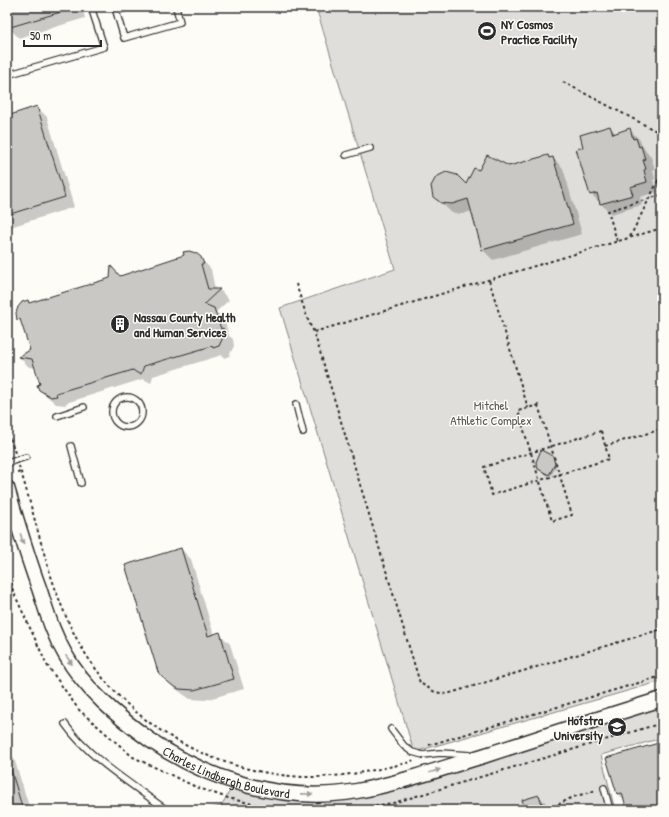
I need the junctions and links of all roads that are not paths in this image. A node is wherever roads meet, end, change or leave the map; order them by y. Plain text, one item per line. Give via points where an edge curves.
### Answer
1 (91, 7) edge
2 (130, 7) edge
3 (176, 7) edge
4 (7, 75) edge
5 (370, 148) dead end
6 (346, 156) dead end
7 (296, 404) dead end
8 (84, 407) dead end
9 (57, 416) dead end
10 (118, 423) joint
11 (303, 432) dead end
12 (71, 446) dead end
13 (26, 457) dead end
14 (7, 463) edge
15 (81, 483) dead end
16 (7, 488) edge
17 (662, 698) edge
18 (64, 724) dead end
19 (390, 729) dead end
20 (482, 756) junction
21 (604, 788) road end
22 (164, 808) dead end
23 (610, 810) edge

1 - 4 lane via 104,46
2 - 3 lane via 116,11 124,38 180,22
5 - 6 lane
7 - 11 lane
8 - 9 lane
10 - 10 lane via 127,426 140,420 142,410 138,401 124,397 116,402 112,410
12 - 15 lane
13 - 14 lane
16 -> 20 street, Charles Lindbergh Boulevard via 44,610 66,656 89,687 110,708 169,752 225,779 269,791 307,794 356,792
17 - 20 street, Charles Lindbergh Boulevard
18 - 22 lane via 74,737 103,762
19 - 20 lane via 404,746 416,753
21 - 23 lane

